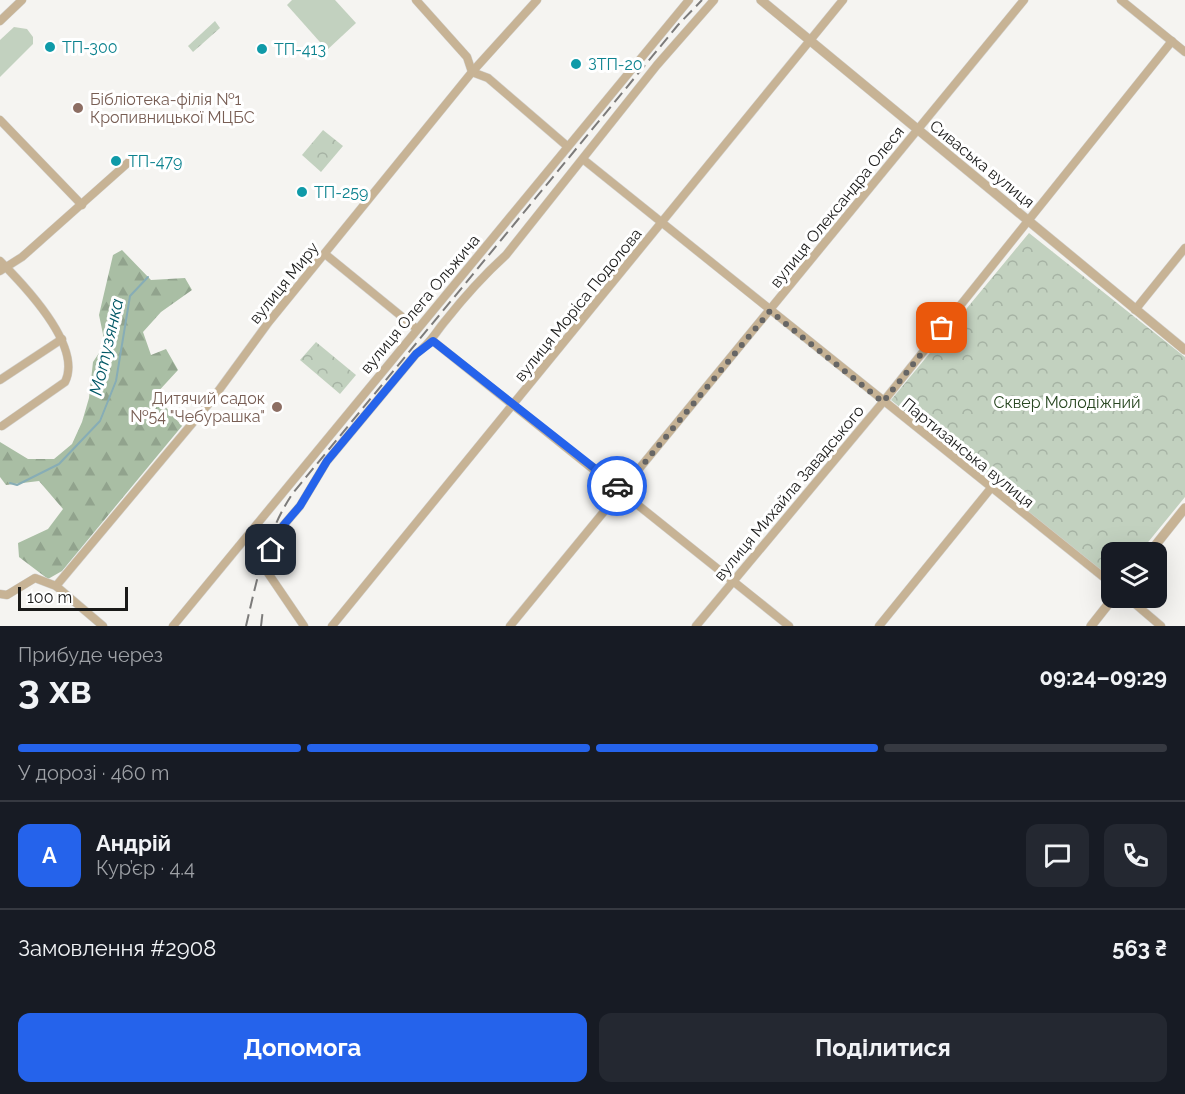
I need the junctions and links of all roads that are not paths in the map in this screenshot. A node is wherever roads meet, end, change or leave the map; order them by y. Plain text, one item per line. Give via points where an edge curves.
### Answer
1 (22, 0) edge
2 (416, 0) edge
3 (537, 0) edge
4 (689, 0) edge
5 (714, 0) edge
6 (761, 0) edge
7 (843, 0) edge
8 (1024, 0) edge
9 (1121, 0) edge
10 (0, 21) edge
11 (810, 40) junction
12 (1172, 41) junction
13 (1185, 52) edge
14 (472, 72) junction
15 (0, 120) edge
16 (916, 130) junction
17 (567, 146) junction
18 (131, 160) dead end
19 (584, 160) junction
20 (82, 205) junction
21 (1028, 222) junction
22 (661, 225) junction
23 (1185, 248) edge
24 (325, 254) junction
25 (2, 266) edge
26 (1135, 310) junction
27 (770, 311) junction
28 (417, 329) junction
29 (62, 339) junction
30 (433, 341) junction
31 (1185, 350) edge
32 (0, 380) edge
33 (883, 402) junction
34 (515, 405) junction
35 (2, 426) dead end
36 (991, 488) junction
37 (622, 490) junction
38 (1185, 508) edge
39 (1158, 542) edge
40 (1101, 575) edge
41 (732, 580) junction
42 (56, 586) junction
43 (0, 594) edge
44 (1105, 608) edge
45 (1140, 608) edge
46 (103, 626) edge
47 (173, 626) edge
48 (303, 626) edge
49 (332, 626) edge
50 (510, 626) edge
51 (696, 626) edge
52 (789, 626) edge
53 (879, 626) edge
54 (1091, 626) edge
55 (1161, 626) edge

1 - 10 street
2 - 14 street via 467,57
3 - 14 street, вулиця Миру
4 - 17 street, вулиця Олега Ольжича
5 - 19 street, вулиця Олега Ольжича via 657,64
6 - 11 street, Сиваська вулиця
7 - 11 street, вулиця Моріса Подолова
8 - 16 street, вулиця Олександра Олеся
9 - 12 street
11 - 16 street, Сиваська вулиця
11 - 22 street, вулиця Моріса Подолова
12 - 13 street
12 - 21 street, вулиця Михайла Завадського
14 - 17 street via 488,78
14 - 24 street, вулиця Миру
15 - 20 street
16 - 21 street, Сиваська вулиця
16 - 27 street, вулиця Олександра Олеся
17 - 28 street, вулиця Олега Ольжича
18 - 20 street
19 - 22 street, Партизанська вулиця
19 - 30 street, вулиця Олега Ольжича via 506,255 481,277
20 - 25 street via 22,257
21 - 26 street, Сиваська вулиця
21 - 33 street, вулиця Михайла Завадського
22 - 27 street, Партизанська вулиця
22 - 34 street, вулиця Моріса Подолова
23 - 26 street
24 - 28 street
24 - 42 street, вулиця Миру via 268,322 212,401
25 - 29 street
26 - 31 street, Сиваська вулиця
27 - 33 street, Партизанська вулиця
27 - 37 street, вулиця Олександра Олеся
28 - 47 street, вулиця Олега Ольжича
29 - 32 street
29 - 35 street via 70,364 65,382
30 - 34 street
30 - 48 street, вулиця Олега Ольжича via 416,354 327,461 300,506 276,534 266,566 268,573
33 - 36 street, Партизанська вулиця
33 - 41 street, вулиця Михайла Завадського
34 - 37 street
34 - 49 street, вулиця Моріса Подолова
36 - 40 street, Партизанська вулиця
36 - 53 street
37 - 41 street
37 - 50 street, вулиця Олександра Олеся
38 - 39 street
41 - 51 street, вулиця Михайла Завадського
41 - 52 street
42 - 43 street via 35,578 8,595
42 - 46 street
44 - 54 street
45 - 55 street

